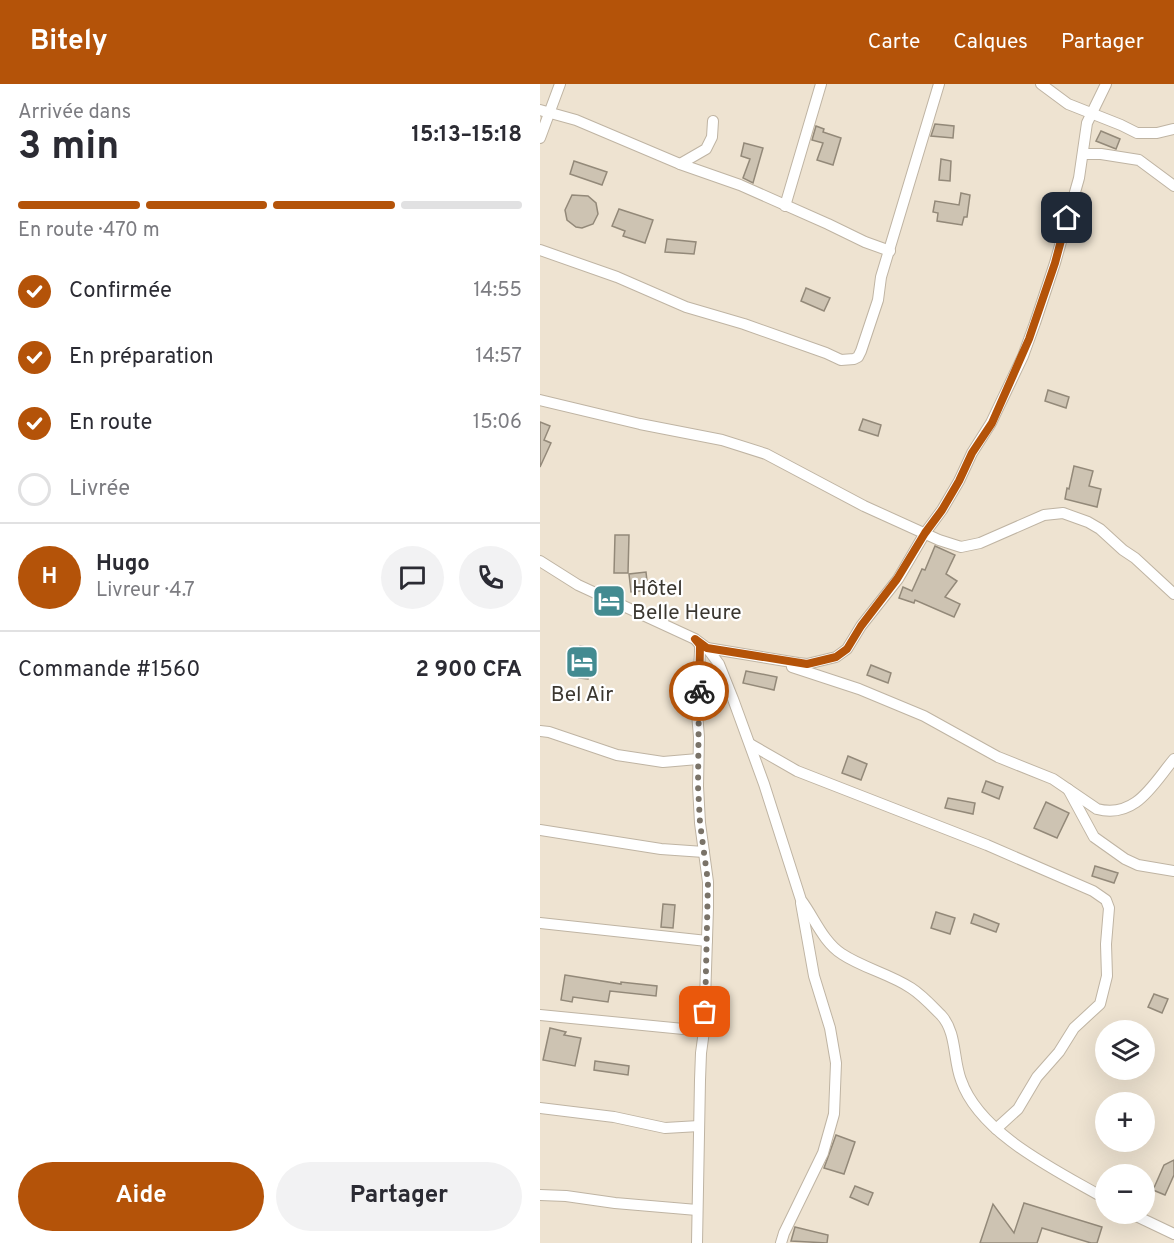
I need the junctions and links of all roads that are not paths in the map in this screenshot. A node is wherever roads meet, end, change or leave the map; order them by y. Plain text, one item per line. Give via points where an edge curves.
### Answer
1 (560, 84) edge
2 (821, 84) edge
3 (939, 84) edge
4 (1041, 84) edge
5 (1106, 84) edge
6 (545, 112) edge
7 (1092, 114) junction
8 (713, 122) dead end
9 (1173, 129) edge
10 (540, 138) edge
11 (1083, 154) junction
12 (680, 164) junction
13 (1174, 186) edge
14 (785, 206) junction
15 (540, 250) edge
16 (890, 251) junction
17 (540, 400) edge
18 (925, 533) junction
19 (540, 561) edge
20 (1174, 594) edge
21 (695, 639) junction
22 (707, 648) junction
23 (766, 658) junction
24 (540, 731) edge
25 (750, 744) junction
26 (698, 759) junction
27 (1174, 759) edge
28 (1068, 789) junction
29 (540, 830) edge
30 (704, 852) junction
31 (1174, 871) edge
32 (801, 900) junction
33 (540, 923) edge
34 (707, 941) junction
35 (540, 1015) edge
36 (705, 1031) junction
37 (540, 1108) edge
38 (699, 1126) junction
39 (996, 1129) junction
40 (1095, 1192) edge
41 (540, 1195) edge
42 (697, 1210) junction
43 (1153, 1224) edge
44 (1174, 1234) edge
45 (697, 1243) edge
46 (781, 1243) edge

1 - 6 street
2 - 14 street
3 - 16 street
4 - 7 street via 1068,104
5 - 7 street
6 - 10 street
6 - 12 street via 576,120
7 - 9 street via 1137,133
7 - 11 street
8 - 12 street via 711,143
11 - 13 street via 1139,160
11 - 18 street via 1055,263 1023,356 992,423
12 - 14 street
14 - 16 street
15 - 16 street via 617,277 686,308 744,324 845,361 858,357 861,351
17 - 18 street via 722,440 766,454
18 - 20 street via 969,547 1044,515 1063,513 1100,529
18 - 23 street via 843,653 807,664
19 - 21 street via 578,585
21 - 22 street
21 - 26 street via 700,645
22 - 23 street
22 - 25 street via 719,664
23 - 28 street via 892,702
24 - 26 street via 617,755 663,762
25 - 32 street
25 - 39 street via 797,771 987,845 1106,900 1107,976 1100,1004 1074,1028 1018,1109
26 - 30 street
27 - 28 street via 1152,789 1137,802 1115,811 1097,809
28 - 31 street via 1094,837 1138,865
29 - 30 street
30 - 34 street
32 - 39 street via 840,953 911,987 944,1018 961,1080 983,1117
32 - 46 street via 814,976 836,1064 834,1114 823,1153
33 - 34 street
34 - 36 street
35 - 36 street
36 - 38 street
37 - 38 street via 665,1128
38 - 42 street
39 - 40 street
41 - 42 street
42 - 45 street
43 - 44 street

